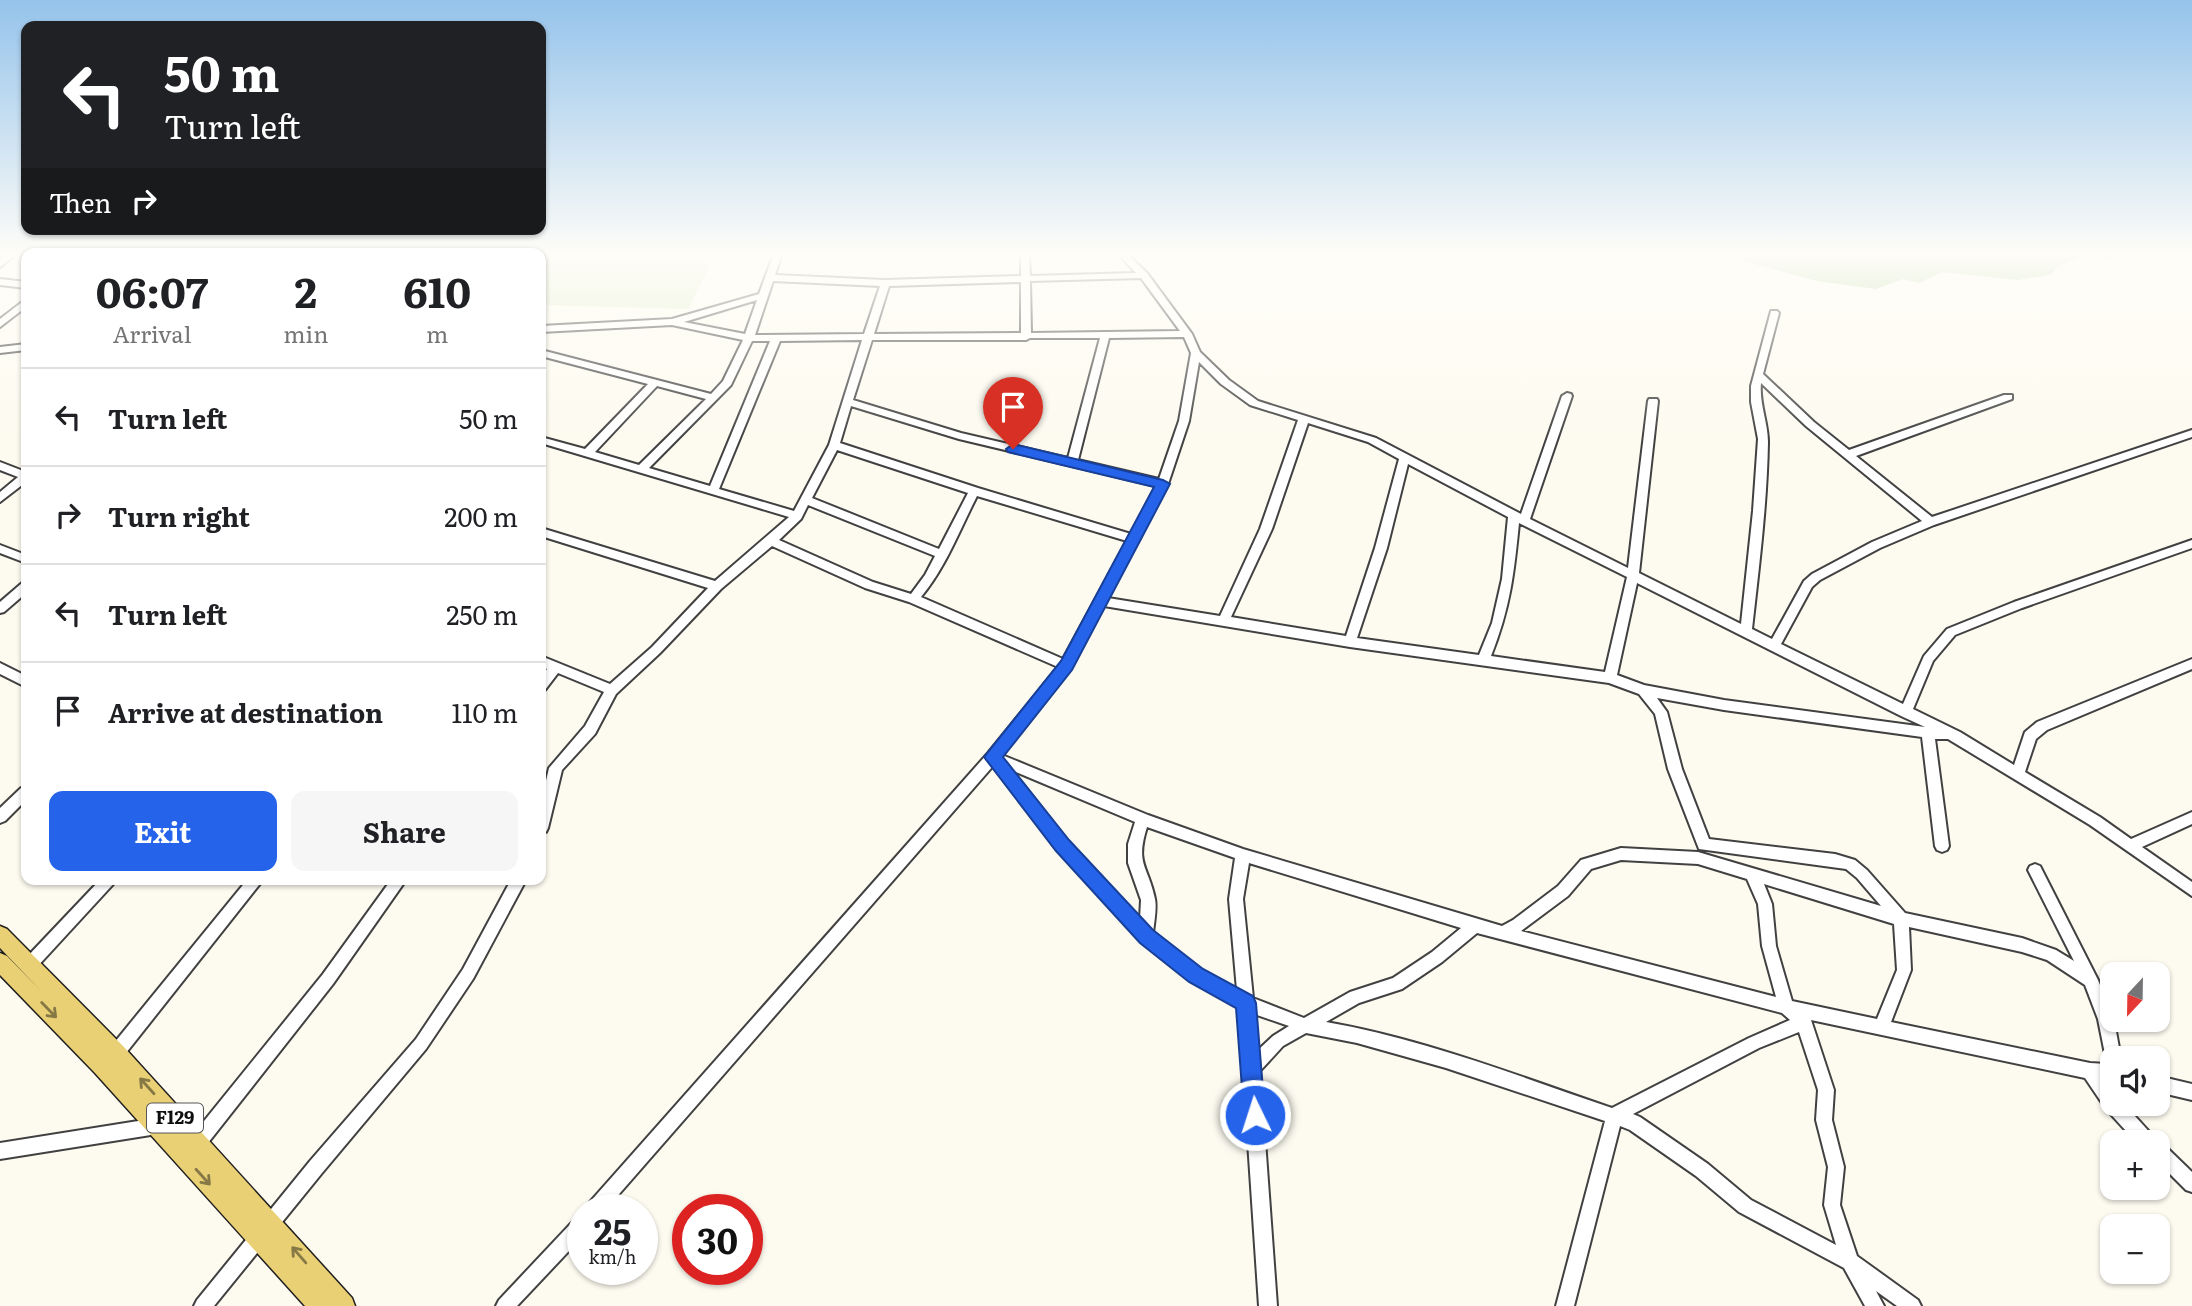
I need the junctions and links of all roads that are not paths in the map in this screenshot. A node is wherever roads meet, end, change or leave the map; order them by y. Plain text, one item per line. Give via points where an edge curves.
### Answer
1 (687, 317) edge
2 (756, 317) edge
3 (874, 317) edge
4 (1025, 317) edge
5 (1175, 317) edge
6 (1773, 317) edge
7 (672, 321) junction
8 (546, 330) edge
9 (1187, 334) junction
10 (1105, 335) junction
11 (1026, 337) junction
12 (749, 338) junction
13 (776, 338) junction
14 (867, 338) junction
15 (21, 347) edge
16 (0, 350) edge
17 (1196, 353) junction
18 (546, 354) edge
19 (1758, 375) junction
20 (655, 383) junction
21 (1567, 396) dead end
22 (711, 397) junction
23 (2008, 397) dead end
24 (1653, 401) dead end
25 (850, 402) junction
26 (1304, 419) junction
27 (2192, 433) edge
28 (546, 442) edge
29 (834, 445) junction
30 (587, 454) junction
31 (1847, 455) junction
32 (1405, 457) junction
33 (1072, 462) junction
34 (0, 466) edge
35 (641, 470) junction
36 (21, 474) edge
37 (21, 480) edge
38 (1163, 484) junction
39 (713, 491) junction
40 (974, 491) junction
41 (0, 498) edge
42 (807, 500) junction
43 (797, 516) junction
44 (1519, 518) junction
45 (1930, 522) junction
46 (546, 533) edge
47 (1135, 539) junction
48 (771, 541) junction
49 (2192, 544) edge
50 (0, 550) edge
51 (943, 555) junction
52 (21, 557) edge
53 (1633, 575) junction
54 (716, 586) junction
55 (21, 590) edge
56 (913, 599) junction
57 (1102, 601) junction
58 (0, 609) edge
59 (1223, 622) junction
60 (1746, 631) junction
61 (1350, 642) junction
62 (1774, 646) junction
63 (1483, 660) junction
64 (546, 663) edge
65 (2192, 664) edge
66 (1066, 666) junction
67 (555, 667) junction
68 (0, 668) edge
69 (1610, 678) junction
70 (21, 679) edge
71 (546, 679) edge
72 (612, 690) junction
73 (1643, 690) junction
74 (1906, 712) junction
75 (1928, 732) junction
76 (1955, 736) junction
77 (993, 757) junction
78 (2018, 774) junction
79 (21, 797) edge
80 (546, 808) edge
81 (0, 817) edge
82 (2192, 818) edge
83 (1143, 819) junction
84 (1942, 846) dead end
85 (2129, 846) junction
86 (1701, 852) junction
87 (1243, 855) junction
88 (2035, 870) dead end
89 (1753, 876) junction
90 (105, 885) edge
91 (252, 885) edge
92 (396, 885) edge
93 (516, 885) edge
94 (2192, 890) edge
95 (1900, 919) junction
96 (1475, 926) junction
97 (1503, 933) junction
98 (0, 935) edge
99 (1146, 936) junction
100 (0, 962) edge
101 (31, 964) junction
102 (2091, 980) junction
103 (1246, 1003) junction
104 (1786, 1007) junction
105 (1804, 1022) junction
106 (1307, 1026) junction
107 (1882, 1027) junction
108 (2111, 1046) edge
109 (116, 1053) junction
110 (1252, 1069) junction
111 (2090, 1071) junction
112 (2100, 1071) edge
113 (2100, 1085) edge
114 (2170, 1087) edge
115 (2192, 1092) edge
116 (1615, 1115) junction
117 (2124, 1116) edge
118 (157, 1126) junction
119 (2136, 1130) edge
120 (198, 1142) junction
121 (0, 1151) edge
122 (2170, 1163) edge
123 (2192, 1184) edge
124 (608, 1194) edge
125 (264, 1230) junction
126 (567, 1240) edge
127 (1850, 1262) junction
128 (203, 1306) edge
129 (320, 1306) edge
130 (344, 1306) edge
131 (505, 1306) edge
132 (1268, 1306) edge
133 (1565, 1306) edge
134 (1875, 1306) edge
135 (1912, 1306) edge

1 - 7 street
2 - 12 street
3 - 14 street
4 - 11 street
5 - 9 street
6 - 19 street
7 - 8 street
7 - 12 street
9 - 10 street
9 - 17 street
10 - 11 street
10 - 33 street
11 - 14 street
12 - 13 street
12 - 22 street via 727,383
13 - 14 street
13 - 39 street
14 - 25 street
15 - 16 street
17 - 26 street via 1254,403
17 - 38 street via 1184,421
18 - 20 street
19 - 31 street
19 - 60 street via 1755,397 1763,436
20 - 22 street
20 - 30 street
21 - 44 street
22 - 35 street
23 - 31 street
24 - 53 street
25 - 29 street
25 - 33 street via 959,436
26 - 32 street via 1372,440
26 - 59 street via 1266,529
27 - 45 street
28 - 30 street
29 - 40 street
29 - 42 street
30 - 35 street
31 - 45 street
32 - 44 street
32 - 61 street
33 - 38 street
34 - 36 street
35 - 39 street
37 - 41 street
38 - 47 street
39 - 43 street
40 - 47 street
40 - 51 street
42 - 43 street
42 - 51 street
43 - 48 street
44 - 53 street
44 - 63 street via 1498,623
45 - 62 street via 1816,577
46 - 54 street
47 - 57 street
48 - 54 street
48 - 56 street via 869,585
49 - 74 street via 1951,632 1928,659
50 - 52 street
51 - 56 street
53 - 60 street
53 - 69 street
54 - 72 street
55 - 58 street
56 - 66 street
57 - 59 street
57 - 66 street
59 - 61 street
60 - 62 street
61 - 63 street
62 - 74 street
63 - 69 street
64 - 67 street
65 - 78 street via 2042,726 2029,736
66 - 77 street
67 - 71 street
67 - 72 street
68 - 70 street
69 - 73 street
72 - 80 street via 590,730 556,768
73 - 75 street
73 - 86 street via 1661,712
74 - 76 street
75 - 76 street
75 - 84 street
76 - 78 street
77 - 83 street
77 - 99 street via 1063,846
77 - 124 street
78 - 85 street
79 - 81 street
82 - 85 street
83 - 87 street
83 - 99 street via 1135,863 1148,900
85 - 94 street
86 - 89 street
86 - 95 street via 1850,864
86 - 97 street via 1621,854 1586,864 1563,891
87 - 96 street
87 - 103 street via 1236,899
88 - 102 street
89 - 95 street
89 - 104 street via 1765,904 1769,946
90 - 101 street
91 - 109 street
92 - 120 street
93 - 125 street via 468,974 421,1044
95 - 102 street via 2022,945
95 - 107 street via 1904,970
96 - 97 street
96 - 106 street via 1397,984 1355,997
97 - 104 street
98 - 101 main road, F129
99 - 103 street via 1196,976
100 -> 118 main road, F129
101 - 109 main road, F129
102 - 108 street
103 - 106 street
103 - 110 street
104 - 105 street
104 - 107 street
105 - 116 street
105 - 127 street via 1826,1090 1824,1120 1836,1167 1832,1205
106 - 110 street via 1278,1041
106 - 116 street via 1446,1060
107 - 111 street
120 -> 109 main road, F129
110 - 132 street
111 - 112 street
111 - 113 street
114 - 115 street
116 - 127 street via 1702,1170 1745,1206
116 - 133 street
117 - 119 street
118 - 121 street
118 -> 125 main road, F129
120 - 125 main road, F129
122 - 123 street
125 - 128 street
125 - 129 main road, F129
130 -> 125 main road, F129
126 - 131 street
127 - 134 street
127 - 135 street

